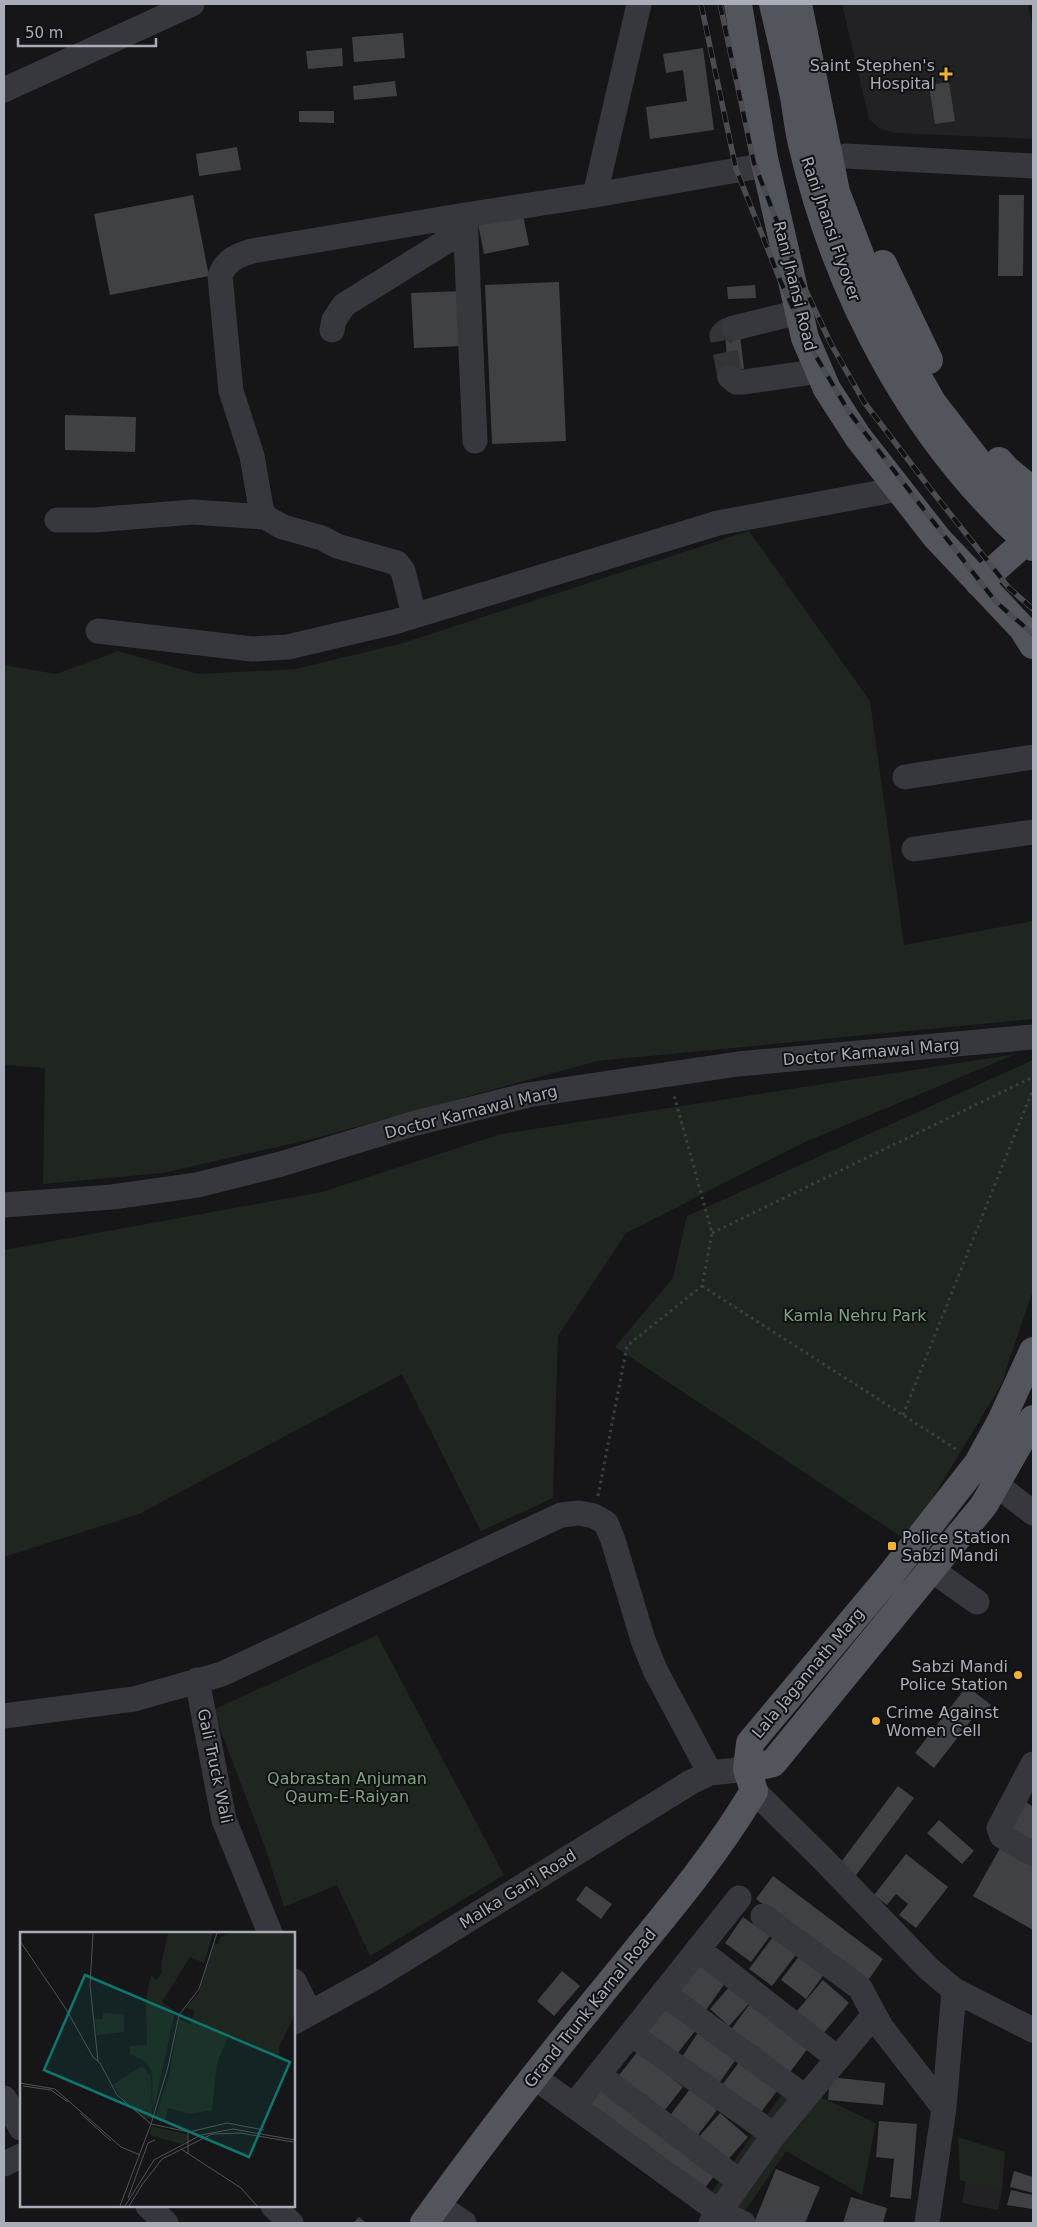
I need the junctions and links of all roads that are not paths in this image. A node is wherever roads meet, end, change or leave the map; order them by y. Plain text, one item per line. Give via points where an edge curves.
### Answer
1 (192, 4) edge
2 (639, 4) edge
3 (738, 4) edge
4 (773, 4) edge
5 (798, 4) edge
6 (814, 4) edge
7 (4, 90) edge
8 (846, 156) junction
9 (766, 165) junction
10 (1033, 166) edge
11 (595, 195) junction
12 (466, 222) junction
13 (799, 312) junction
14 (734, 328) dead end
15 (332, 330) dead end
16 (820, 371) junction
17 (730, 377) dead end
18 (475, 441) dead end
19 (899, 489) junction
20 (1033, 491) edge
21 (265, 517) junction
22 (57, 520) dead end
23 (1033, 520) edge
24 (1033, 535) edge
25 (1033, 547) edge
26 (979, 583) junction
27 (414, 615) junction
28 (98, 631) dead end
29 (1033, 645) edge
30 (1033, 757) edge
31 (904, 777) dead end
32 (1033, 832) edge
33 (914, 849) dead end
34 (1033, 1037) edge
35 (4, 1205) edge
36 (1033, 1351) edge
37 (1033, 1419) edge
38 (982, 1457) junction
39 (1004, 1474) junction
40 (1033, 1513) edge
41 (932, 1570) junction
42 (977, 1602) dead end
43 (197, 1680) junction
44 (4, 1716) edge
45 (1033, 1764) edge
46 (710, 1774) junction
47 (750, 1780) junction
48 (1033, 1854) edge
49 (739, 1898) dead end
50 (763, 1916) dead end
51 (270, 1932) edge
52 (698, 1948) junction
53 (295, 1986) edge
54 (954, 1990) junction
55 (663, 1993) junction
56 (874, 2015) junction
57 (302, 2018) edge
58 (1033, 2030) edge
59 (630, 2034) junction
60 (837, 2058) junction
61 (598, 2074) junction
62 (533, 2076) junction
63 (805, 2097) junction
64 (4, 2098) edge
65 (575, 2104) junction
66 (944, 2108) junction
67 (20, 2126) edge
68 (774, 2135) junction
69 (20, 2156) edge
70 (4, 2164) edge
71 (740, 2182) junction
72 (149, 2207) edge
73 (274, 2207) edge
74 (431, 2214) edge
75 (715, 2218) edge
76 (166, 2223) edge
77 (291, 2223) edge
78 (464, 2223) edge
79 (743, 2223) edge
80 (927, 2223) edge

1 - 7 street
2 - 11 street
3 - 9 main road, Rani Jhansi Road
4 - 25 main road, Rani Jhansi Flyover via 802,147 839,262 866,327 915,412 968,480
5 - 23 main road, Rani Jhansi Flyover via 836,192 885,319 932,402 983,468
6 - 8 main road
8 - 10 street
8 - 20 main road via 866,225 894,290 948,395 1006,469
9 - 11 street
9 - 13 main road, Rani Jhansi Road
11 - 12 street
12 - 15 street via 344,305 334,320
12 - 18 street
12 - 21 street via 252,251 236,257 224,267 220,281 229,378 252,456
13 - 14 street
13 - 16 main road, Rani Jhansi Road via 805,338
16 - 17 street via 744,382 736,382
16 - 19 main road, Rani Jhansi Road via 827,390 858,437
19 - 26 main road, Rani Jhansi Road via 937,538
19 - 27 street via 718,523
21 - 22 street via 193,512
21 - 27 street via 283,527 322,538 337,546 397,563 404,572
24 - 26 main road
26 - 29 main road, Rani Jhansi Road via 1023,629
27 - 28 street via 288,647 272,648 252,649
30 - 31 street
32 - 33 street
34 - 35 street, Doctor Karnawal Marg via 738,1064 528,1095 197,1185 112,1197
36 - 38 main road, Lala Jagannath Marg
37 - 39 main road, Lala Jagannath Marg
38 - 39 main road
38 - 47 main road, Lala Jagannath Marg via 889,1576 750,1743
39 - 40 street
39 - 41 main road, Lala Jagannath Marg via 984,1505
41 - 42 street
41 - 47 main road, Lala Jagannath Marg via 773,1762
43 - 44 street via 134,1698
43 - 46 street via 222,1674 561,1516 579,1513 606,1523 655,1670
43 - 51 street, Gali Truck Wali via 224,1820
45 - 48 street via 998,1828 1002,1836
46 - 47 street, Malka Ganj Road
46 - 57 street, Malka Ganj Road via 691,1782 374,1978
47 - 54 street via 928,1968
47 - 62 main road, Grand Trunk Karnal Road via 731,1829 702,1870
49 - 52 street
50 - 56 street via 860,1988
52 - 55 street
52 - 60 street
53 - 57 street
54 - 58 street
54 - 66 street
55 - 59 street
55 - 63 street
56 - 60 street
56 - 66 street
59 - 61 street
59 - 68 street
60 - 63 street
61 - 65 street
61 - 71 street
62 - 65 street
62 - 74 main road, Grand Trunk Karnal Road
63 - 68 street
64 - 67 street
65 - 75 street
66 - 80 street
68 - 71 street
69 - 70 street
71 - 75 street
72 - 76 street
73 - 77 street
74 - 78 street
75 - 79 street

